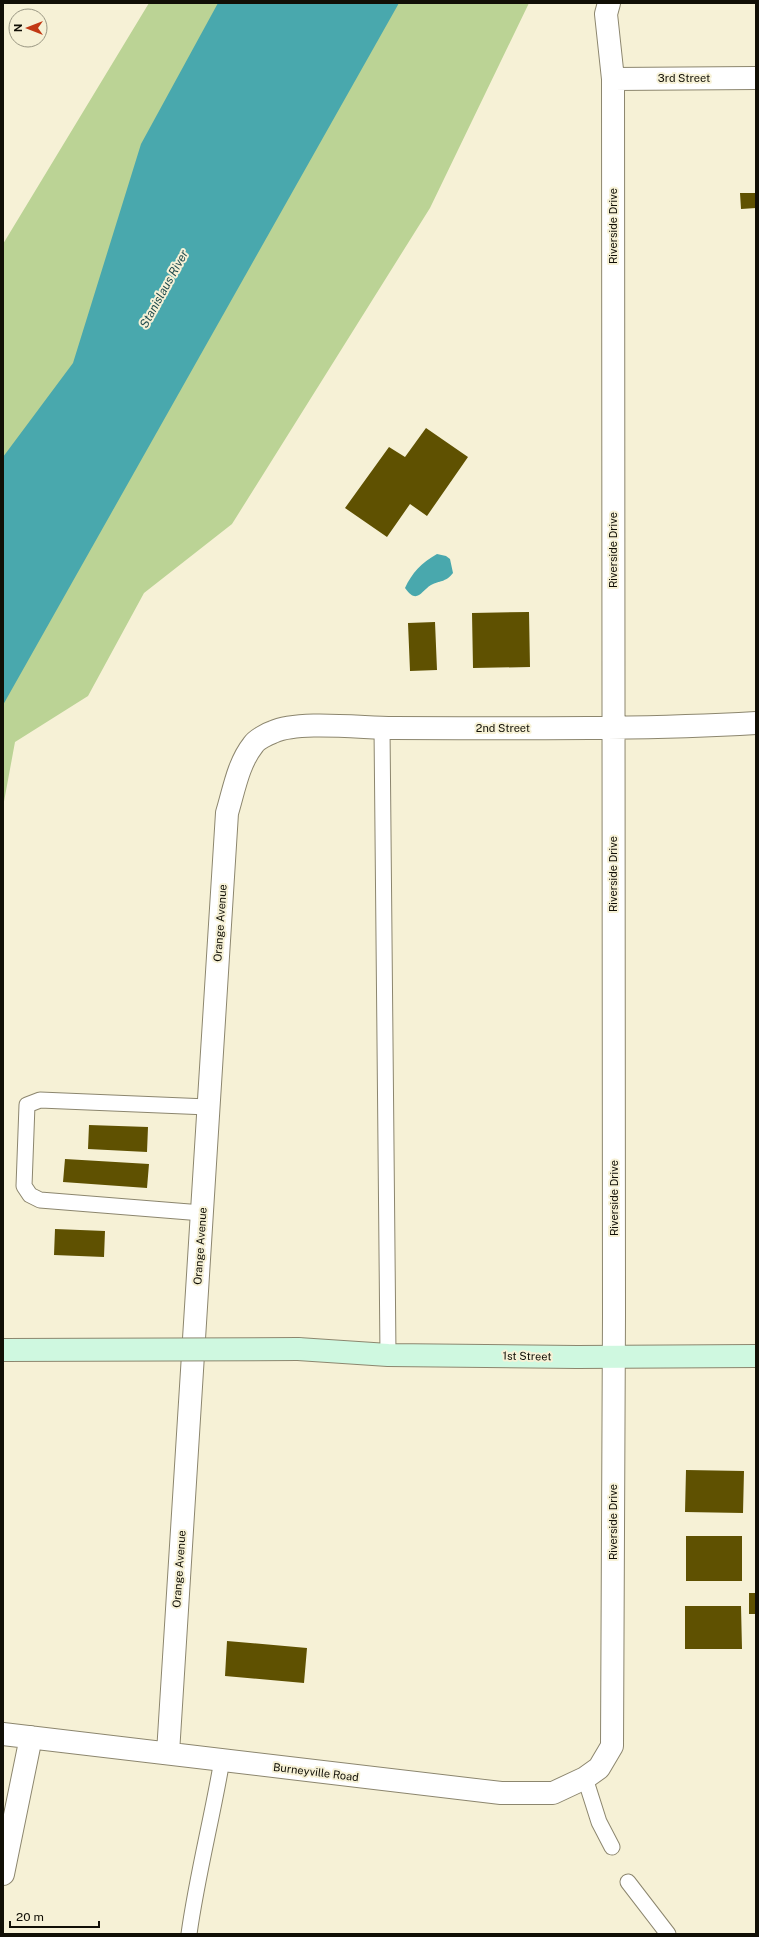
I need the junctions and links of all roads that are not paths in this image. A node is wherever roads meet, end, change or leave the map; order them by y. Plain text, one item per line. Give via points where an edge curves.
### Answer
1 (609, 3) edge
2 (756, 78) edge
3 (613, 79) junction
4 (756, 723) edge
5 (382, 728) junction
6 (614, 728) junction
7 (253, 744) joint
8 (208, 1107) junction
9 (202, 1213) junction
10 (3, 1350) edge
11 (388, 1355) junction
12 (614, 1356) junction
13 (756, 1356) edge
14 (3, 1734) edge
15 (32, 1737) junction
16 (612, 1746) joint
17 (168, 1753) junction
18 (222, 1760) junction
19 (584, 1778) junction
20 (612, 1847) dead end
21 (3, 1874) edge
22 (628, 1882) dead end
23 (189, 1934) edge
24 (668, 1934) edge

1 - 3 street, Riverside Drive via 606,14
2 - 3 street, 3rd Street
3 - 6 street, Riverside Drive
4 - 6 street, 2nd Street
5 - 6 street, 2nd Street
5 - 7 street, 2nd Street via 305,726 274,731
5 - 11 lane
6 - 12 street, Riverside Drive
7 - 8 street, Orange Avenue via 241,766 228,812
8 - 9 street, Orange Avenue
8 - 9 lane via 40,1100 27,1105 24,1186 30,1195 40,1200
9 - 17 street, Orange Avenue
10 - 11 main road, 1st Street, bridge via 298,1349
11 - 12 main road, 1st Street
12 - 13 main road, 1st Street
12 - 16 street, Riverside Drive
14 - 15 street, Burneyville Road
15 - 17 street, Burneyville Road
15 - 21 street
16 - 19 street, Burneyville Road via 599,1768
17 - 18 street, Burneyville Road
18 - 19 street, Burneyville Road via 501,1793 552,1793
18 - 23 lane
19 - 20 lane via 599,1822
22 - 24 lane

